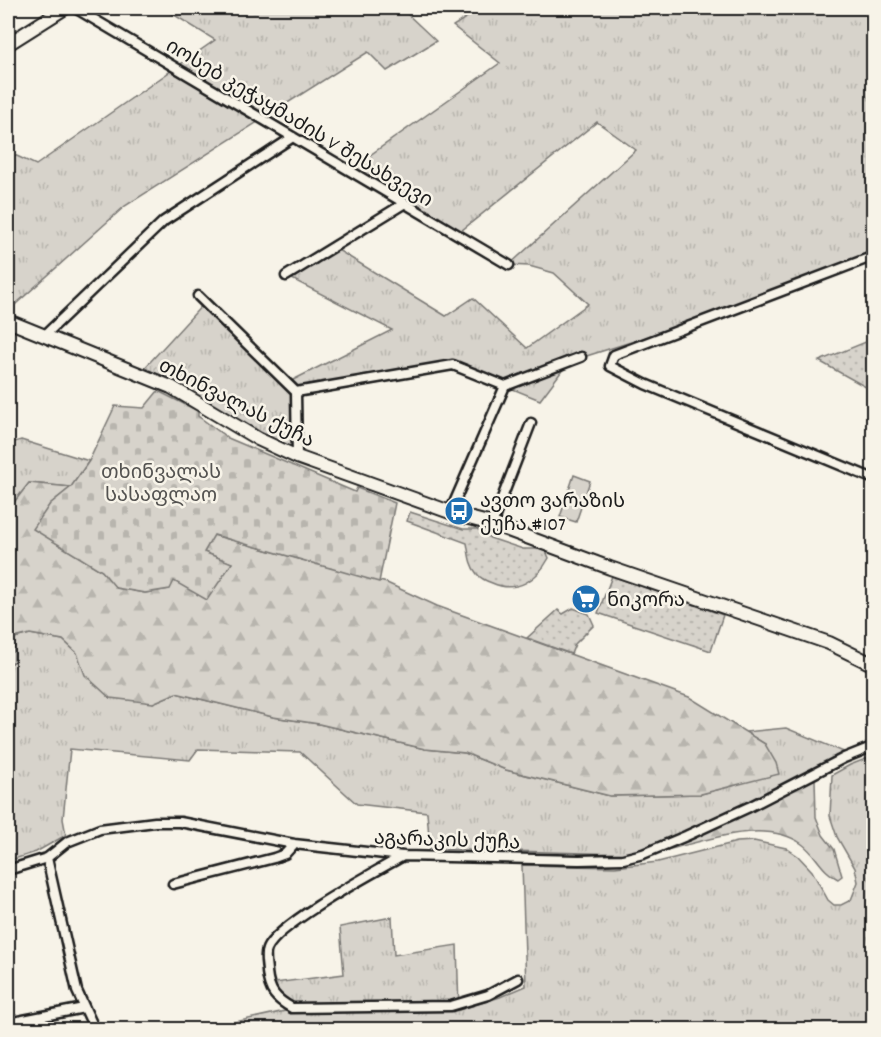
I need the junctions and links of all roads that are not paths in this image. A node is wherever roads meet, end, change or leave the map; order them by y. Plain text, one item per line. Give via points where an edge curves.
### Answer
1 (65, 8) edge
2 (75, 8) edge
3 (8, 44) edge
4 (293, 137) junction
5 (405, 203) junction
6 (873, 256) edge
7 (509, 265) dead end
8 (286, 276) dead end
9 (198, 296) dead end
10 (8, 321) edge
11 (44, 336) junction
12 (581, 357) dead end
13 (505, 386) junction
14 (296, 392) junction
15 (531, 423) dead end
16 (297, 457) junction
17 (873, 479) edge
18 (450, 512) junction
19 (492, 524) junction
20 (873, 665) edge
21 (873, 746) edge
22 (294, 844) junction
23 (403, 856) junction
24 (47, 858) junction
25 (8, 870) edge
26 (173, 884) dead end
27 (518, 980) dead end
28 (84, 1008) junction
29 (36, 1018) junction
30 (8, 1023) edge
31 (35, 1029) edge
32 (95, 1029) edge

1 - 3 street
2 - 4 street, იოსებ კეჭაყმაძის V შესახვევი
4 - 5 street, იოსებ კეჭაყმაძის V შესახვევი
4 - 11 street via 164,221
5 - 7 street, იოსებ კეჭაყმაძის V შესახვევი
5 - 8 street
6 - 17 street via 614,355 610,366
9 - 14 street
10 - 11 street, თხინვალას ქუჩა
11 - 16 street, თხინვალას ქუჩა via 171,387 258,439
12 - 13 street
13 - 14 street via 453,365
13 - 18 street
14 - 16 street
15 - 19 street
16 - 18 street, თხინვალას ქუჩა
18 - 19 street, თხინვალას ქუჩა
19 - 20 street, თხინვალას ქუჩა via 829,643
21 - 23 street, აგარაკის ქუჩა via 749,807 643,854 623,859
22 - 23 street, აგარაკის ქუჩა
22 - 24 street, აგარაკის ქუჩა via 180,822 154,822 100,829 67,842
22 - 26 street via 279,856
23 - 27 street via 279,934 267,948 266,956 268,978 276,999 292,1008 451,1006 488,995
24 - 25 street, აგარაკის ქუჩა
24 - 28 street
28 - 29 street
28 - 32 street
29 - 30 street
29 - 31 street

